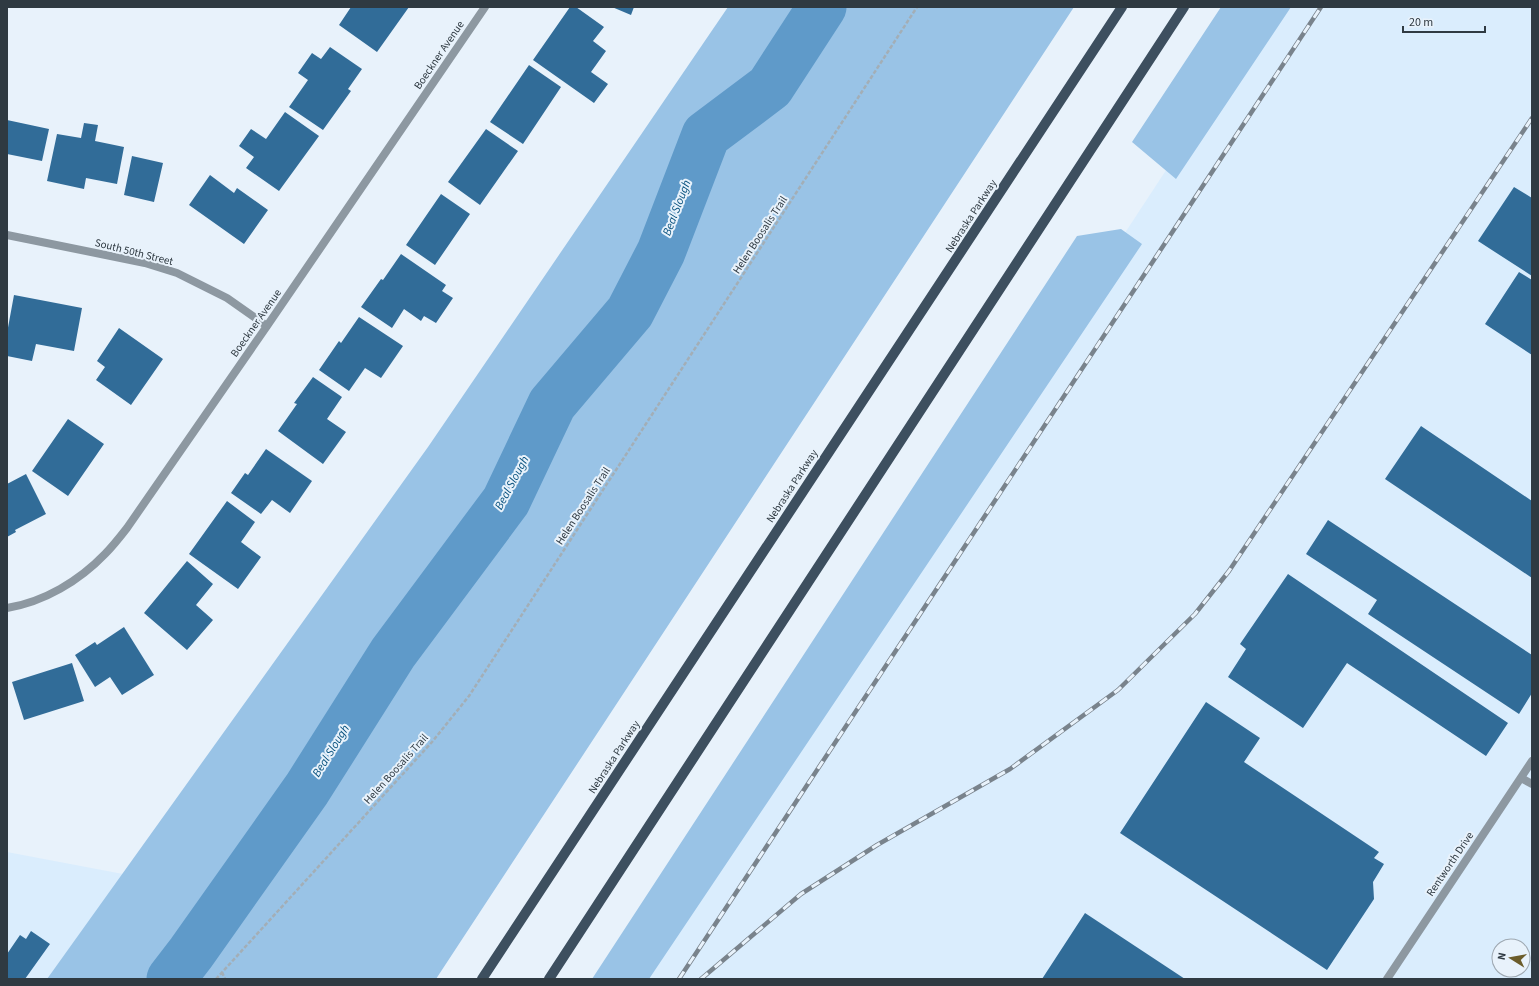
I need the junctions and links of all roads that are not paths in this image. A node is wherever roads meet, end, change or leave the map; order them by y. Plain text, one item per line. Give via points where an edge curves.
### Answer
1 (485, 7) edge
2 (1122, 7) edge
3 (1184, 7) edge
4 (7, 236) edge
5 (267, 326) junction
6 (7, 608) edge
7 (1532, 761) edge
8 (1521, 778) junction
9 (1532, 784) edge
10 (482, 979) edge
11 (549, 979) edge
12 (1387, 979) edge

1 - 5 street, Boeckner Avenue
2 - 10 main road, Nebraska Parkway
3 - 11 main road
4 - 5 street, South 50th Street via 145,263 177,273 227,298
5 - 6 street, Boeckner Avenue via 127,528 106,554 80,576 47,596
7 - 8 street, Rentworth Drive
8 - 9 street
8 - 12 street, Rentworth Drive

